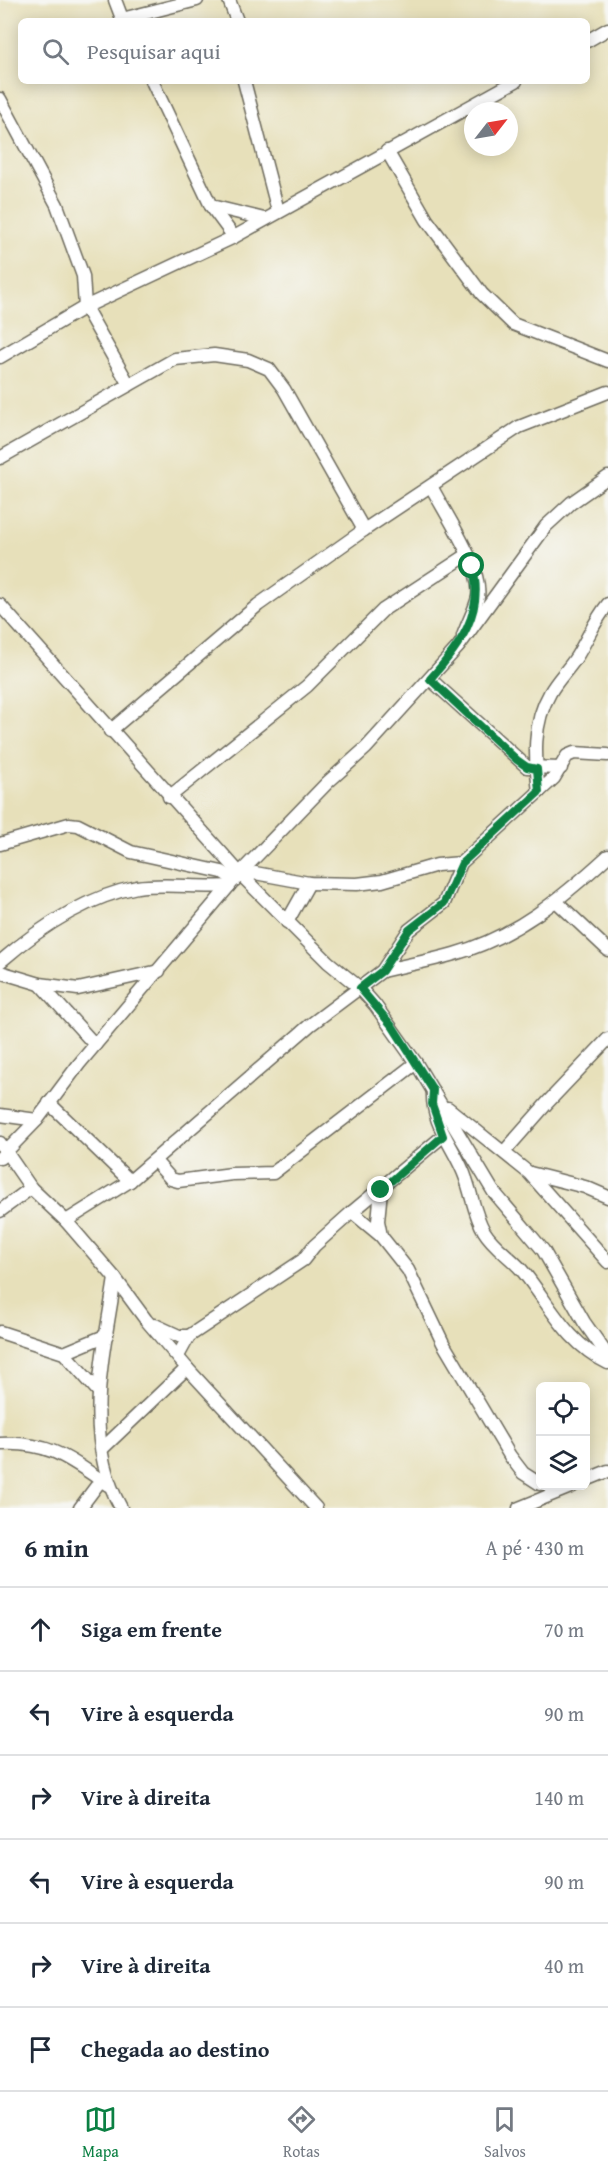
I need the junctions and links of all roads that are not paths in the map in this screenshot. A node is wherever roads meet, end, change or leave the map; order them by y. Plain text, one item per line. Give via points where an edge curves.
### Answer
1 (115, 0) edge
2 (198, 0) edge
3 (229, 0) edge
4 (122, 18) edge
5 (130, 18) edge
6 (236, 18) edge
7 (608, 29) edge
8 (590, 39) edge
9 (153, 84) edge
10 (245, 84) edge
11 (510, 84) edge
12 (0, 99) edge
13 (387, 151) junction
14 (211, 207) junction
15 (278, 211) junction
16 (264, 219) junction
17 (234, 237) junction
18 (86, 308) junction
19 (0, 357) edge
20 (608, 361) edge
21 (129, 385) junction
22 (608, 392) edge
23 (0, 458) edge
24 (608, 477) edge
25 (431, 486) junction
26 (364, 530) junction
27 (467, 555) junction
28 (608, 604) edge
29 (0, 605) edge
30 (458, 647) junction
31 (430, 679) junction
32 (110, 730) junction
33 (608, 755) edge
34 (561, 768) junction
35 (537, 769) junction
36 (539, 792) junction
37 (169, 797) junction
38 (0, 844) edge
39 (608, 856) edge
40 (462, 863) junction
41 (237, 879) junction
42 (309, 883) junction
43 (557, 902) junction
44 (286, 922) junction
45 (608, 950) edge
46 (0, 962) edge
47 (159, 971) junction
48 (382, 971) junction
49 (0, 972) edge
50 (40, 984) junction
51 (360, 988) junction
52 (608, 1039) edge
53 (95, 1045) junction
54 (416, 1063) junction
55 (433, 1090) junction
56 (440, 1102) junction
57 (50, 1103) junction
58 (0, 1115) edge
59 (37, 1120) junction
60 (443, 1136) junction
61 (0, 1143) edge
62 (504, 1152) junction
63 (4, 1156) edge
64 (154, 1161) junction
65 (528, 1173) junction
66 (130, 1181) junction
67 (32, 1188) junction
68 (381, 1190) junction
69 (608, 1197) edge
70 (0, 1211) edge
71 (352, 1212) junction
72 (66, 1221) junction
73 (381, 1236) junction
74 (608, 1262) edge
75 (115, 1278) junction
76 (146, 1320) junction
77 (0, 1332) edge
78 (107, 1335) junction
79 (189, 1336) junction
80 (64, 1353) junction
81 (177, 1356) junction
82 (608, 1356) edge
83 (608, 1363) edge
84 (187, 1368) junction
85 (98, 1391) junction
86 (0, 1444) edge
87 (102, 1449) junction
88 (608, 1471) edge
89 (590, 1478) edge
90 (536, 1481) edge
91 (105, 1483) junction
92 (560, 1491) edge
93 (80, 1508) edge
94 (121, 1508) edge
95 (316, 1508) edge
96 (519, 1508) edge

1 - 4 street
2 - 5 street
3 - 6 street
7 - 8 street
9 - 14 street
10 - 15 street
11 - 13 street
12 - 18 street via 57,204 83,276
13 - 15 street
13 - 20 street via 426,220 482,294 513,324
14 - 16 street
14 - 17 street
15 - 16 street
16 - 17 street
17 - 18 street
18 - 19 street
18 - 21 street
21 - 23 street
21 - 26 street via 175,359 214,355 248,360 269,369
22 - 25 street via 519,427
24 - 30 street via 546,526
25 - 26 street
25 - 27 street
26 - 32 street via 258,605
27 - 30 street via 478,596
27 - 37 street via 390,604 307,686
28 - 35 street via 570,668 550,692 536,731
29 - 32 street
30 - 31 street
31 - 35 street via 517,760
31 - 41 street
32 - 37 street
33 - 34 street via 574,753 567,756
34 - 35 street
34 - 36 street
35 - 36 street
36 - 40 street
37 - 41 street
38 - 41 street via 69,824 78,825 131,852 222,872
39 - 43 street
40 - 42 street via 437,865 382,881
40 - 48 street via 444,903 409,930
41 - 42 street via 261,874
41 - 44 street
41 - 46 street via 119,892 58,918
41 - 47 street
42 - 44 street
43 - 45 street
43 - 48 street via 466,949
44 - 51 street
47 - 50 street via 78,988
47 - 53 street
48 - 51 street
49 - 50 street
50 - 53 street
51 - 54 street via 393,1027
51 - 64 street via 310,1025
52 - 62 street
53 - 57 street
54 - 55 street
54 - 64 street via 273,1173 178,1181
55 - 56 street
55 - 60 street via 432,1104
56 - 62 street
56 - 82 street via 493,1191 543,1250
57 - 59 street
57 - 66 street
58 - 59 street
59 - 63 street
60 - 68 street
60 - 83 street via 466,1178 482,1229 489,1239 525,1274 561,1327 596,1358
61 - 63 street
62 - 65 street
63 - 67 street
64 - 66 street
65 - 69 street
65 - 74 street
66 - 72 street
67 - 70 street
67 - 72 street
68 - 71 street
68 - 73 street
71 - 73 street
71 - 79 street via 293,1268
72 - 75 street
73 - 90 street via 408,1270 443,1343 510,1456 523,1473
75 - 76 street
75 - 78 street
76 - 79 street via 179,1336
76 - 81 street
77 - 80 street
78 - 80 street
78 - 85 street
79 - 81 street
80 - 85 street
81 - 84 street
84 - 87 street
84 - 95 street
85 - 87 street
86 - 91 street via 24,1442 51,1449
87 - 91 street
88 - 89 street
91 - 93 street
91 - 94 street
92 - 96 street

